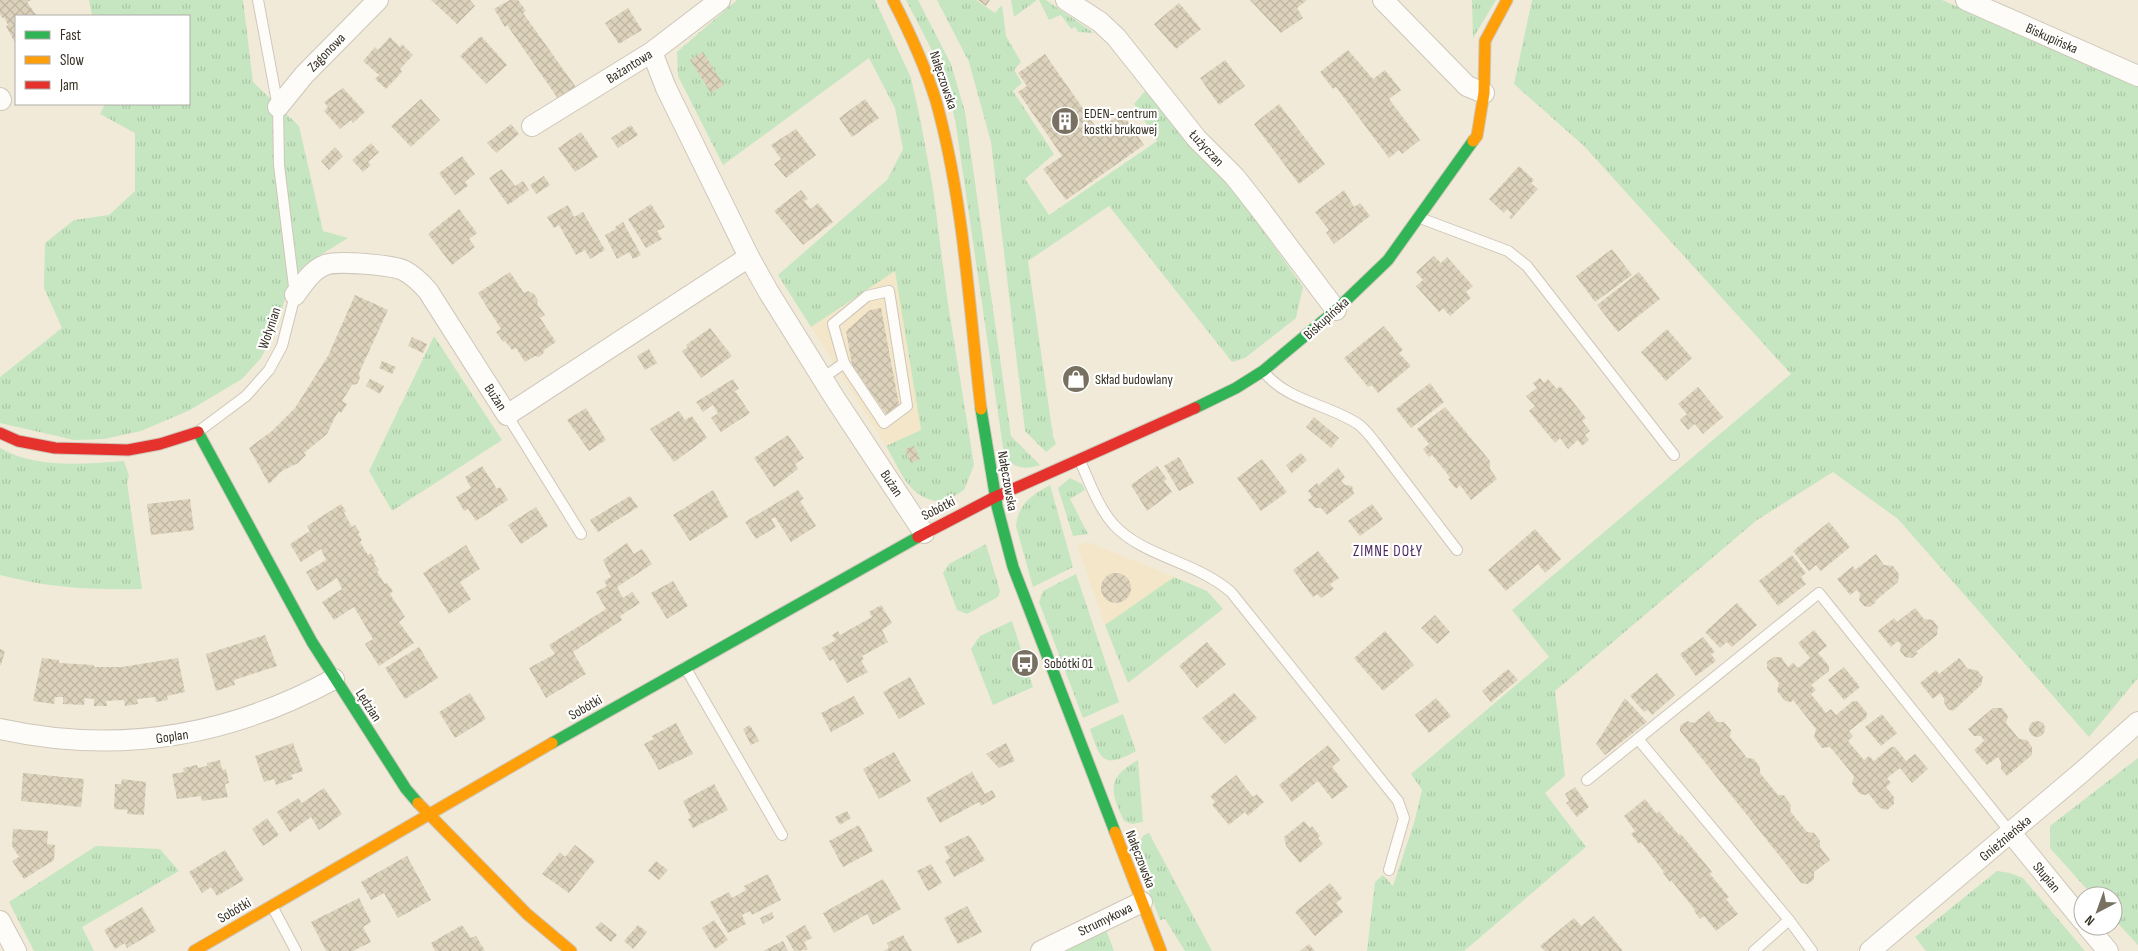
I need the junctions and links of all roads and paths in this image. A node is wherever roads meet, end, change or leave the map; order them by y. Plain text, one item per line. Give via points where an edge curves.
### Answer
1 (258, 0) edge
2 (378, 0) edge
3 (720, 0) edge
4 (893, 0) edge
5 (1066, 0) edge
6 (1383, 0) edge
7 (1507, 0) edge
8 (1967, 0) edge
9 (652, 52) junction
10 (2138, 76) edge
11 (1484, 93) junction
12 (278, 107) junction
13 (532, 126) dead end
14 (1419, 218) junction
15 (749, 257) junction
16 (295, 295) junction
17 (1336, 310) junction
18 (844, 363) junction
19 (1263, 371) junction
20 (823, 378) junction
21 (507, 415) junction
22 (198, 432) junction
23 (0, 433) edge
24 (1674, 455) dead end
25 (1080, 461) junction
26 (995, 497) junction
27 (924, 533) junction
28 (581, 534) dead end
29 (1457, 550) dead end
30 (685, 666) junction
31 (334, 679) junction
32 (2138, 722) edge
33 (0, 729) edge
34 (1638, 739) junction
35 (1587, 780) dead end
36 (428, 814) junction
37 (2011, 833) junction
38 (782, 835) dead end
39 (1389, 870) dead end
40 (1142, 902) junction
41 (272, 905) junction
42 (2073, 909) edge
43 (1789, 920) junction
44 (0, 921) edge
45 (2095, 936) edge
46 (16, 951) edge
47 (194, 951) edge
48 (296, 951) edge
49 (571, 951) edge
50 (1041, 951) edge
51 (1161, 951) edge
52 (1754, 951) edge
53 (1812, 951) edge
54 (1870, 951) edge
55 (2108, 951) edge

1 - 12 lane, Wołynian
2 - 12 street, Zagonowa via 304,75
3 - 9 street, Bażantowa
4 - 26 street, Nałęczowska via 931,82 950,157
5 - 17 street, Łużyczan via 1100,22 1116,38 1197,139 1235,177
6 - 11 street via 1467,86
7 - 11 street, Biskupińska via 1485,41
8 - 10 street, Biskupińska
9 - 13 street, Bażantowa
9 - 15 street, Bużan via 666,88
11 - 14 street, Biskupińska via 1477,136
12 - 16 lane, Wołynian via 279,165
14 - 17 street, Biskupińska via 1388,260
14 - 24 lane via 1508,251 1527,266
15 - 20 street, Bużan
15 - 21 street, Bużan
16 - 21 street, Bużan via 324,265 392,266 404,270 421,282
16 - 22 lane, Wołynian via 282,346 269,370 246,396
17 - 19 street, Biskupińska
18 - 18 lane via 884,422 907,406 889,291 867,296 834,324
18 - 20 lane
19 - 25 street, Biskupińska via 1200,406
19 - 29 lane via 1284,390 1360,425
20 - 27 street, Bużan
21 - 28 lane
22 - 23 street, Wołynian via 128,450 55,448 18,441
22 - 31 street, Lędzian
25 - 26 street, Biskupińska
25 - 39 lane via 1101,507 1128,537 1143,547 1200,570 1231,592 1398,801 1404,818
26 - 27 street, Sobótki
26 - 40 street, Nałęczowska via 1013,567
27 - 30 street, Sobótki
30 - 36 street, Sobótki
30 - 38 lane
31 - 33 street, Goplan via 261,712 198,732 111,742 66,740
31 - 36 street, Lędzian via 406,789
32 - 37 street, Gnieźnieńska
34 - 35 lane
34 - 37 lane via 1819,593
34 - 43 lane
36 - 41 street, Sobótki
36 - 49 street, Lędzian via 527,914
37 - 42 street, Słupian
37 - 54 street, Gnieźnieńska
40 - 50 street, Strumykowa
40 - 51 street, Nałęczowska
41 - 47 street, Sobótki
41 - 48 lane
43 - 52 lane
43 - 53 lane
44 - 46 street
45 - 55 street

